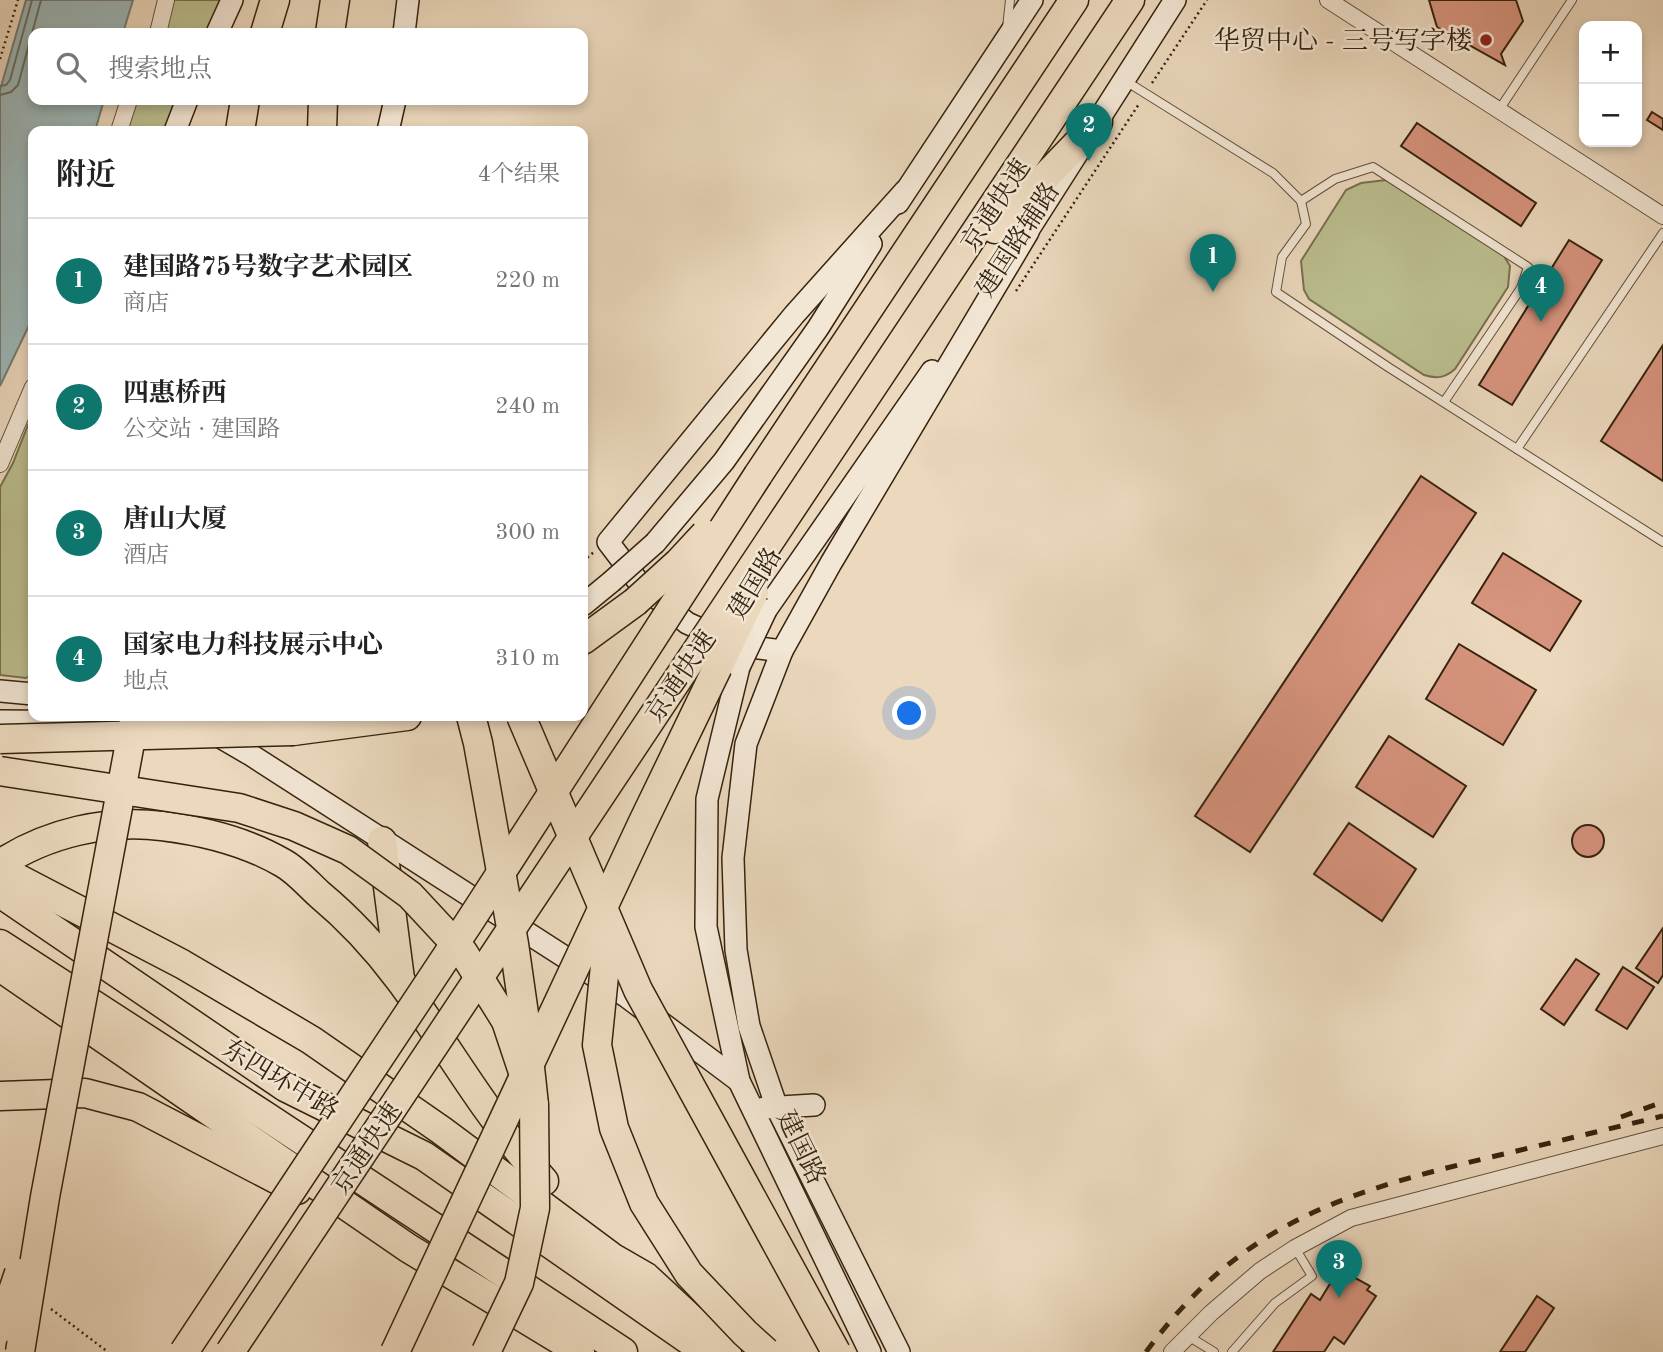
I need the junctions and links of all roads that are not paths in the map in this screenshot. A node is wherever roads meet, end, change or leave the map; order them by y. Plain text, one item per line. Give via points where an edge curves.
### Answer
1 (166, 0) edge
2 (232, 0) edge
3 (275, 0) edge
4 (335, 0) edge
5 (408, 0) edge
6 (1010, 0) edge
7 (1032, 0) edge
8 (1074, 0) edge
9 (1130, 0) edge
10 (1136, 0) edge
11 (1175, 0) edge
12 (1328, 0) edge
13 (1572, 0) edge
14 (1345, 5) edge
15 (159, 28) edge
16 (219, 28) edge
17 (267, 28) edge
18 (331, 28) edge
19 (405, 28) edge
20 (1105, 38) junction
21 (1006, 40) junction
22 (1124, 80) junction
23 (127, 105) edge
24 (185, 105) edge
25 (245, 105) edge
26 (323, 105) edge
27 (394, 105) edge
28 (1499, 110) junction
29 (1098, 122) junction
30 (121, 126) edge
31 (177, 126) edge
32 (241, 126) edge
33 (322, 126) edge
34 (389, 126) edge
35 (905, 191) junction
36 (1301, 201) junction
37 (1663, 216) edge
38 (1028, 232) junction
39 (1663, 233) edge
40 (947, 279) junction
41 (28, 399) edge
42 (1444, 402) junction
43 (1517, 449) junction
44 (0, 464) edge
45 (758, 475) junction
46 (809, 482) junction
47 (1663, 542) edge
48 (588, 601) edge
49 (588, 636) edge
50 (782, 651) junction
51 (0, 691) edge
52 (28, 694) edge
53 (0, 721) edge
54 (114, 721) edge
55 (134, 721) edge
56 (194, 721) edge
57 (369, 721) edge
58 (472, 721) edge
59 (523, 721) edge
60 (0, 739) edge
61 (0, 771) edge
62 (642, 824) junction
63 (382, 841) junction
64 (5, 863) edge
65 (0, 892) edge
66 (0, 944) edge
67 (0, 967) edge
68 (400, 979) junction
69 (739, 1081) junction
70 (0, 1096) edge
71 (534, 1105) junction
72 (814, 1105) dead end
73 (752, 1108) junction
74 (777, 1108) junction
75 (1663, 1136) edge
76 (45, 1198) junction
77 (408, 1248) junction
78 (1295, 1248) junction
79 (613, 1258) junction
80 (0, 1329) edge
81 (1188, 1336) junction
82 (20, 1352) edge
83 (184, 1352) edge
84 (230, 1352) edge
85 (395, 1352) edge
86 (486, 1352) edge
87 (580, 1352) edge
88 (623, 1352) edge
89 (706, 1352) edge
90 (727, 1352) edge
91 (766, 1352) edge
92 (836, 1352) edge
93 (870, 1352) edge
94 (899, 1352) edge
95 (1172, 1352) edge
96 (1214, 1352) edge
97 (1232, 1352) edge

1 - 15 street
2 - 16 street
3 - 17 highway
4 - 18 highway
5 - 19 street
6 - 21 lane
7 - 21 street
8 - 45 highway, 京通快速
9 - 20 highway, 京通快速
10 - 20 highway
11 - 22 street, 建国路
12 - 14 street
13 - 28 lane
14 - 28 street
20 - 40 highway, 京通快速
21 - 35 street
22 - 29 street, 建国路
22 - 36 lane via 1273,173
23 - 30 street
24 - 31 street
25 - 32 highway
26 - 33 highway
27 - 34 street
28 - 37 street
29 - 38 street, 建国路
29 - 40 highway
35 - 48 street, bridge via 818,328 732,450 655,542
35 - 50 street via 794,315 608,542 640,584 687,623 736,645
36 - 42 lane via 1306,224 1282,257 1276,292
36 - 42 lane via 1335,179 1373,167 1528,267 1521,288
38 - 50 street
38 - 69 street, 建国路, bridge via 766,610 739,667 707,799 706,902 706,928
39 - 43 lane
40 - 46 highway, 京通快速
41 - 44 street
42 - 43 lane
43 - 47 lane
45 - 49 highway, bridge via 679,562
45 - 83 highway, 京通快速, bridge
46 - 62 highway, bridge
46 - 84 highway, 京通快速, bridge
50 - 74 street via 746,744 733,858 736,950 747,1013
51 - 52 street
53 - 54 street
55 - 76 highway, bridge
56 - 63 street
57 - 60 highway, bridge via 293,731
58 - 71 highway, bridge via 514,944
59 - 92 highway, bridge via 638,990
61 - 71 highway, bridge via 239,808 348,850 410,895 464,952 506,1021
62 - 85 highway, bridge
62 - 91 highway, bridge via 607,930 597,1045 614,1128 644,1203 689,1274
63 - 68 highway
63 - 69 street via 627,997
64 - 68 highway via 48,840 82,829 138,823 194,830 284,863 363,935
64 - 79 highway via 19,879 182,964 311,1040
65 - 89 highway, 东四环中路 via 285,1087 424,1156
66 - 88 highway, 东四环中路
67 - 77 highway
68 - 79 highway via 518,1151
69 - 73 street, 建国路
70 - 77 highway via 85,1094 138,1107
71 - 86 highway, bridge via 535,1208 519,1283
72 - 74 street
73 - 74 street
73 - 93 street, 建国路
74 - 94 street
75 - 78 street via 1351,1218
76 - 80 highway, bridge
76 - 82 highway, bridge
77 - 87 highway
78 - 81 street via 1260,1272
78 - 97 lane via 1312,1276 1275,1303
79 - 90 highway via 646,1277
81 - 95 street
81 - 96 lane

